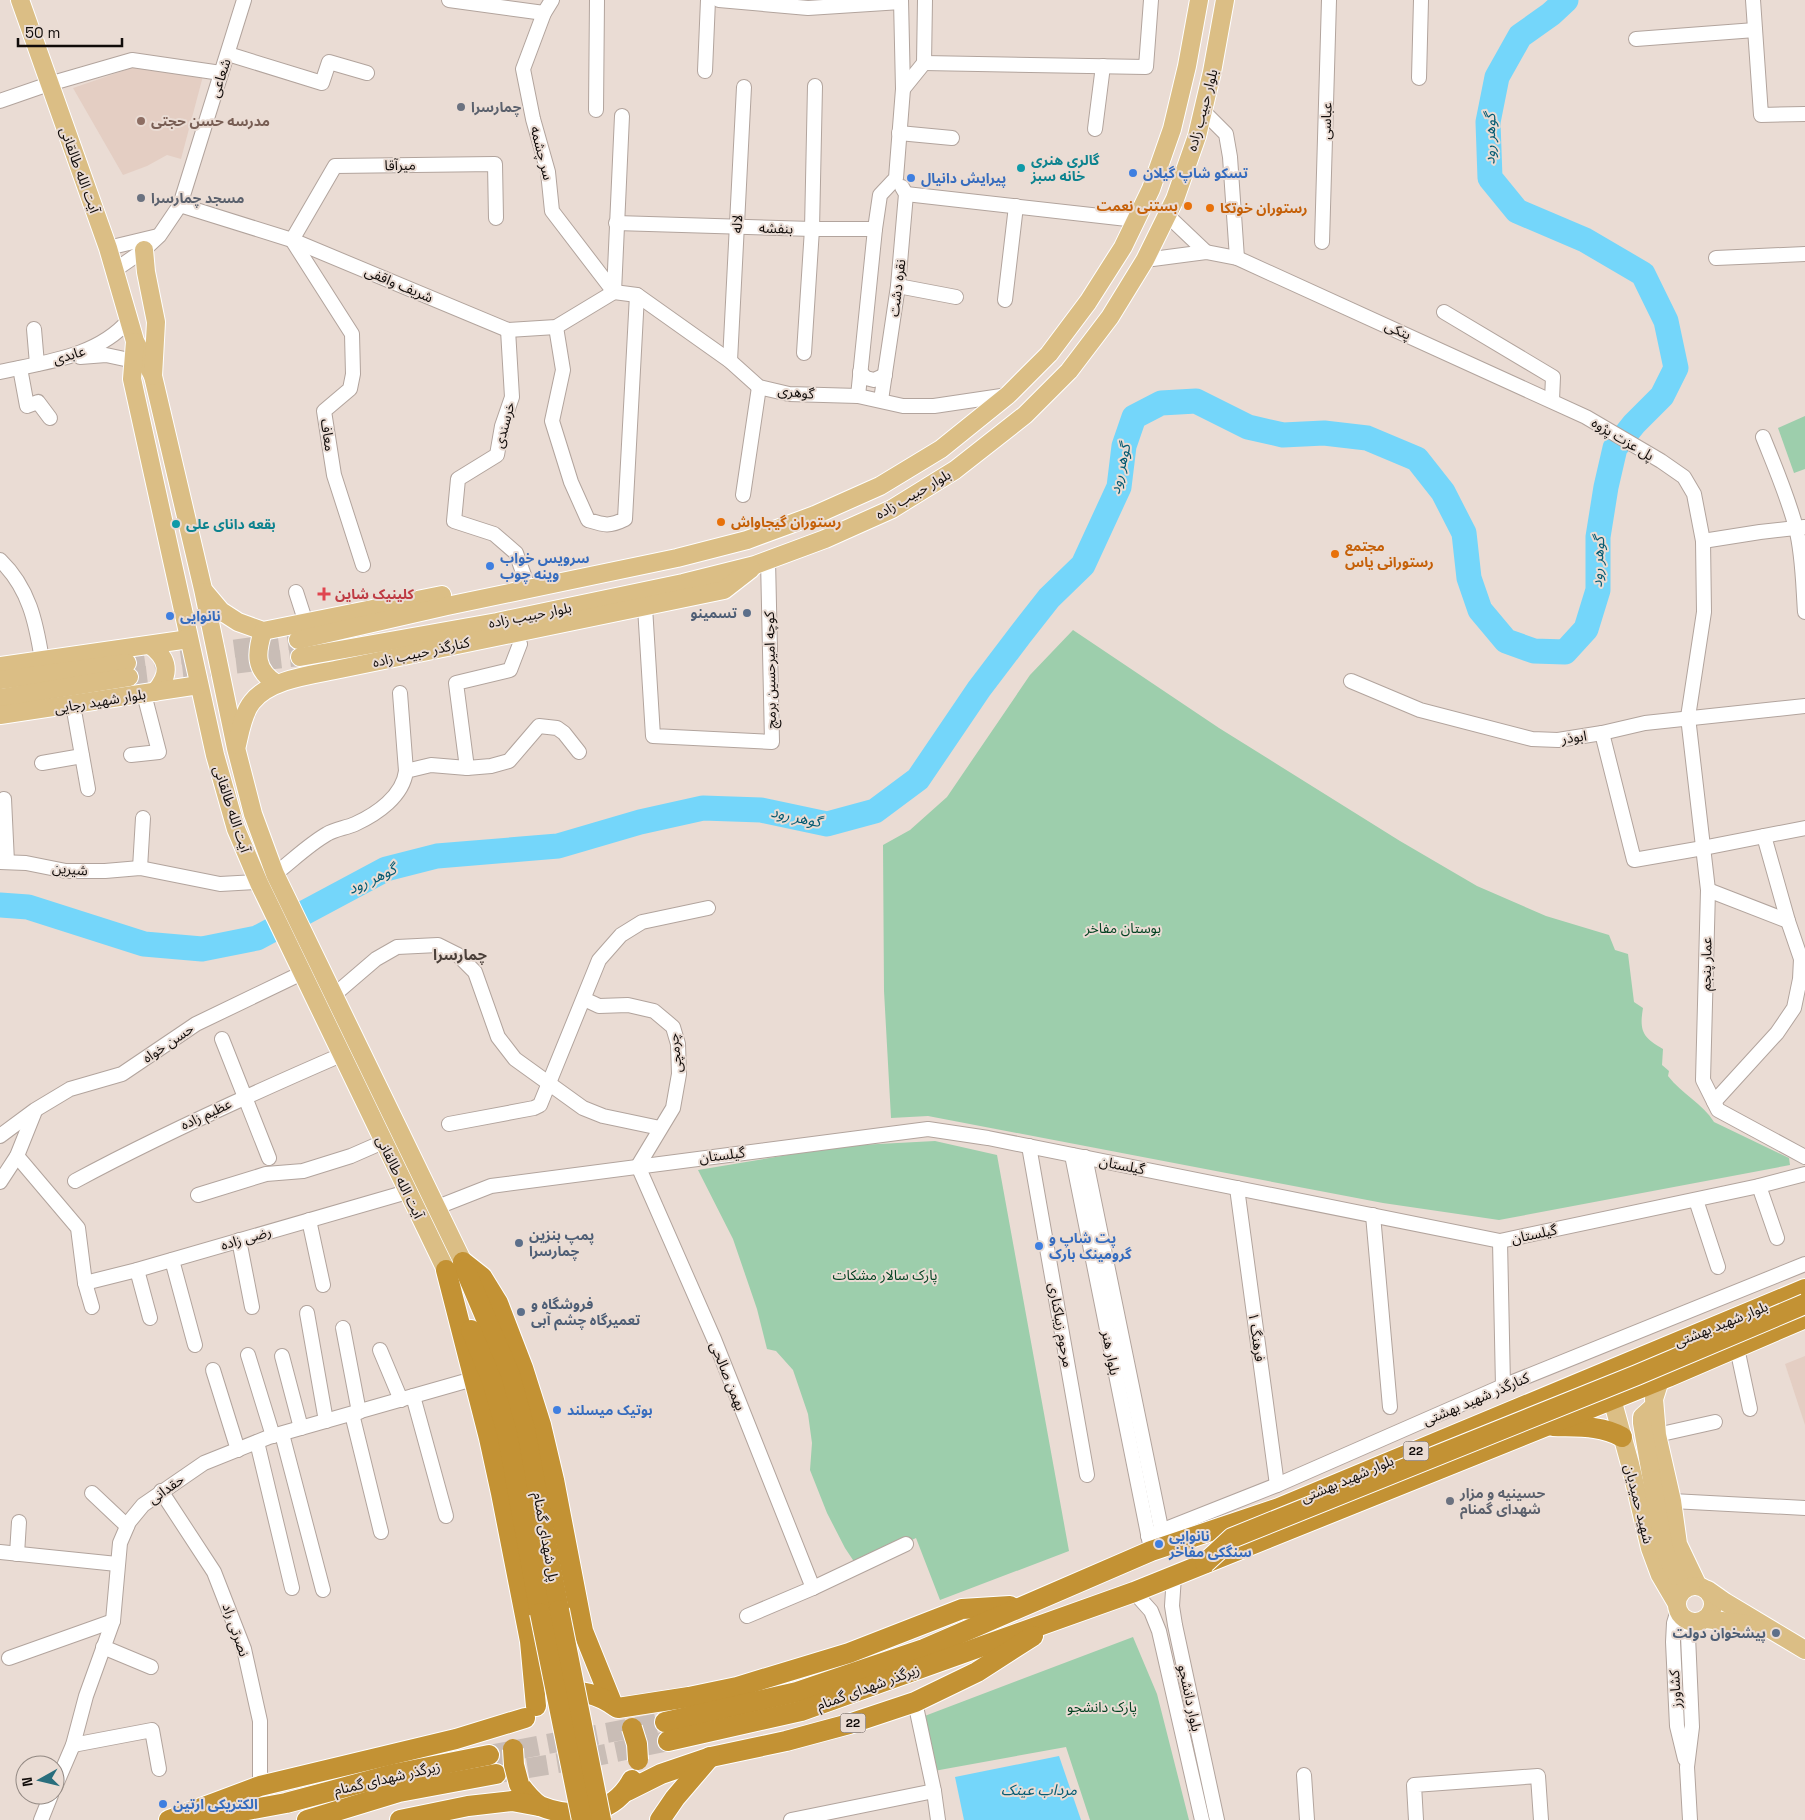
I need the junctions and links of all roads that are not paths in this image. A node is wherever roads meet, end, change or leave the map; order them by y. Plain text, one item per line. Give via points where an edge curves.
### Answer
1 (244, 0) edge
2 (449, 0) edge
3 (552, 0) edge
4 (597, 0) edge
5 (708, 0) edge
6 (719, 0) edge
7 (926, 0) edge
8 (1151, 0) edge
9 (1199, 0) edge
10 (1226, 0) edge
11 (1329, 0) edge
12 (1421, 0) edge
13 (1753, 0) edge
14 (23, 1) edge
15 (901, 1) edge
16 (517, 5) edge
17 (544, 13) junction
18 (1755, 30) junction
19 (1636, 39) dead end
20 (228, 54) junction
21 (924, 63) junction
22 (1103, 66) junction
23 (705, 71) dead end
24 (221, 73) junction
25 (367, 73) dead end
26 (1419, 78) dead end
27 (48, 84) junction
28 (815, 86) dead end
29 (744, 87) dead end
30 (903, 89) junction
31 (0, 101) edge
32 (596, 110) dead end
33 (1203, 111) junction
34 (1805, 114) edge
35 (622, 116) dead end
36 (1094, 129) dead end
37 (900, 133) junction
38 (952, 138) dead end
39 (896, 178) junction
40 (906, 194) junction
41 (180, 205) junction
42 (1016, 206) junction
43 (1167, 215) junction
44 (496, 218) dead end
45 (1136, 220) junction
46 (616, 223) junction
47 (736, 226) junction
48 (812, 229) junction
49 (875, 229) junction
50 (158, 236) junction
51 (292, 240) junction
52 (1322, 242) dead end
53 (108, 248) junction
54 (144, 250) junction
55 (1206, 252) junction
56 (1805, 254) edge
57 (1237, 258) junction
58 (1716, 258) dead end
59 (1146, 260) junction
60 (115, 270) junction
61 (898, 286) junction
62 (614, 292) junction
63 (637, 295) junction
64 (956, 297) dead end
65 (1005, 300) dead end
66 (1444, 312) dead end
67 (129, 320) junction
68 (556, 327) junction
69 (34, 328) dead end
70 (508, 330) junction
71 (135, 341) junction
72 (804, 353) dead end
73 (65, 358) junction
74 (134, 361) junction
75 (730, 361) junction
76 (37, 364) junction
77 (20, 368) junction
78 (0, 372) edge
79 (860, 372) junction
80 (885, 375) junction
81 (153, 376) junction
82 (759, 387) junction
83 (1008, 395) junction
84 (858, 396) junction
85 (881, 400) junction
86 (1552, 400) junction
87 (1586, 417) joint
88 (50, 418) dead end
89 (1763, 437) dead end
90 (178, 478) junction
91 (155, 484) junction
92 (743, 495) dead end
93 (1800, 528) edge
94 (747, 540) junction
95 (1704, 541) junction
96 (0, 560) edge
97 (761, 563) junction
98 (363, 565) dead end
99 (525, 578) junction
100 (203, 589) junction
101 (296, 592) dead end
102 (645, 606) junction
103 (1805, 612) edge
104 (306, 623) junction
105 (263, 631) junction
106 (189, 639) junction
107 (520, 644) dead end
108 (150, 646) junction
109 (42, 660) junction
110 (0, 666) edge
111 (0, 680) edge
112 (1351, 681) dead end
113 (277, 684) junction
114 (199, 685) junction
115 (149, 693) junction
116 (400, 693) dead end
117 (0, 698) edge
118 (72, 705) junction
119 (1805, 706) edge
120 (0, 716) edge
121 (1688, 717) junction
122 (1602, 733) junction
123 (236, 748) junction
124 (579, 752) dead end
125 (130, 755) dead end
126 (82, 756) junction
127 (42, 763) dead end
128 (467, 768) junction
129 (406, 771) junction
130 (88, 789) dead end
131 (4, 799) dead end
132 (143, 818) dead end
133 (1804, 824) edge
134 (1764, 836) junction
135 (1703, 848) junction
136 (4, 862) edge
137 (140, 868) junction
138 (275, 875) junction
139 (258, 882) junction
140 (1708, 890) junction
141 (708, 908) dead end
142 (1788, 921) junction
143 (1804, 962) edge
144 (302, 972) junction
145 (334, 995) junction
146 (584, 999) junction
147 (222, 1039) dead end
148 (341, 1055) junction
149 (548, 1082) junction
150 (245, 1096) junction
151 (1714, 1102) junction
152 (35, 1110) junction
153 (449, 1124) dead end
154 (660, 1128) junction
155 (0, 1136) edge
156 (383, 1142) junction
157 (1030, 1146) junction
158 (17, 1156) junction
159 (1078, 1156) junction
160 (1805, 1157) edge
161 (269, 1158) dead end
162 (638, 1166) junction
163 (1805, 1174) edge
164 (75, 1181) dead end
165 (0, 1182) edge
166 (1759, 1186) junction
167 (1237, 1188) junction
168 (407, 1192) junction
169 (198, 1195) dead end
170 (1696, 1200) junction
171 (435, 1208) junction
172 (1373, 1215) junction
173 (309, 1220) junction
174 (1777, 1238) dead end
175 (239, 1240) junction
176 (1500, 1241) junction
177 (172, 1260) junction
178 (1805, 1264) edge
179 (454, 1266) junction
180 (1718, 1267) dead end
181 (137, 1270) junction
182 (85, 1283) junction
183 (324, 1285) dead end
184 (1805, 1289) edge
185 (1805, 1304) edge
186 (92, 1307) dead end
187 (252, 1307) dead end
188 (307, 1313) dead end
189 (150, 1318) dead end
190 (1805, 1318) edge
191 (343, 1328) dead end
192 (195, 1345) dead end
193 (1737, 1348) junction
194 (380, 1350) dead end
195 (248, 1355) dead end
196 (282, 1356) dead end
197 (213, 1370) dead end
198 (1603, 1373) junction
199 (472, 1379) junction
200 (1660, 1380) junction
201 (1504, 1386) junction
202 (407, 1398) junction
203 (1612, 1399) junction
204 (1654, 1406) junction
205 (1390, 1407) dead end
206 (1750, 1409) dead end
207 (356, 1413) junction
208 (326, 1421) junction
209 (1715, 1422) dead end
210 (1544, 1426) junction
211 (301, 1428) junction
212 (277, 1435) junction
213 (1657, 1435) junction
214 (1622, 1437) junction
215 (257, 1442) junction
216 (238, 1450) junction
217 (1087, 1475) dead end
218 (1277, 1485) junction
219 (161, 1491) junction
220 (92, 1492) dead end
221 (1672, 1501) junction
222 (1805, 1508) edge
223 (446, 1516) dead end
224 (19, 1522) dead end
225 (126, 1526) junction
226 (381, 1532) dead end
227 (1156, 1541) junction
228 (906, 1544) dead end
229 (0, 1552) edge
230 (17, 1554) junction
231 (1205, 1563) junction
232 (118, 1564) junction
233 (1174, 1576) junction
234 (292, 1588) dead end
235 (813, 1588) junction
236 (323, 1590) dead end
237 (1134, 1592) junction
238 (1692, 1603) junction
239 (1025, 1606) junction
240 (747, 1616) dead end
241 (1063, 1617) junction
242 (113, 1621) junction
243 (1175, 1625) junction
244 (1768, 1627) junction
245 (1158, 1630) junction
246 (583, 1631) junction
247 (530, 1641) junction
248 (104, 1647) junction
249 (1805, 1650) edge
250 (9, 1658) dead end
251 (152, 1667) dead end
252 (914, 1702) junction
253 (615, 1706) junction
254 (530, 1712) junction
255 (73, 1745) junction
256 (711, 1757) junction
257 (65, 1764) edge
258 (159, 1769) dead end
259 (1304, 1775) dead end
260 (260, 1786) junction
261 (934, 1791) junction
262 (48, 1805) edge
263 (620, 1805) edge
264 (550, 1813) edge
265 (41, 1820) edge
266 (169, 1820) edge
267 (194, 1820) edge
268 (307, 1820) edge
269 (400, 1820) edge
270 (582, 1820) edge
271 (601, 1820) edge
272 (660, 1820) edge
273 (791, 1820) edge
274 (938, 1820) edge
275 (1202, 1820) edge
276 (1217, 1820) edge
277 (1307, 1820) edge
278 (1416, 1820) edge
279 (1541, 1820) edge
280 (1690, 1820) edge

1 - 20 street, شعاعی
2 - 16 street
3 - 17 street, سر چشمه
4 - 32 street
5 - 23 street
6 - 15 street via 808,8
7 - 21 street
8 - 22 street via 1146,67
9 - 45 main road, بلوار حبیب زاده via 1172,129 1151,189
10 - 33 main road, بلوار حبیب زاده
11 - 52 street, عباسی
12 - 26 street
13 - 18 street
14 - 27 main road, آیت الله طالقانی
15 - 30 street
16 - 17 street
17 - 62 street, سر چشمه via 523,69 548,172 552,211
18 - 19 street
18 - 34 street via 1761,115
20 - 24 street, شعاعی
20 - 25 street via 322,83 329,62
21 - 22 street
21 - 30 street
22 - 36 street
24 - 27 street via 132,60
24 - 41 street, شعاعی
27 - 31 street
27 - 53 main road, آیت الله طالقانی
28 - 48 street
29 - 47 street, لاله
30 - 37 street
33 - 43 main road, بلوار حبیب زاده via 1197,136
33 - 57 street via 1226,134
35 - 46 street
37 - 38 street
37 - 39 street
39 - 40 street
39 - 49 street, نقره دشت via 880,195
40 - 42 street
40 - 61 street, نقره دشت
41 - 50 street, شعاعی
41 - 51 street, شریف واقفی
42 - 45 street
42 - 65 street
43 - 55 street
43 - 59 main road, بلوار حبیب زاده
44 - 51 street, میرآقا via 495,164 335,166
45 - 83 main road, بلوار حبیب زاده via 1088,302 1049,354
46 - 47 street, بنفشه
46 - 62 street
47 - 48 street, بنفشه
47 - 75 street, لاله
48 - 49 street, بنفشه
48 - 72 street
49 - 79 street, نقره دشت
50 - 53 street
50 - 54 street, شعاعی
51 - 70 street, شریف واقفی
51 - 98 street, معاف via 352,334 350,389 324,411 334,475
53 - 60 main road, آیت الله طالقانی
54 - 60 street, شعاعی
54 - 81 main road via 156,322
55 - 57 street, پتکی
55 - 59 street
56 - 58 street
57 - 86 street, پتکی
59 - 97 main road, بلوار حبیب زاده via 1110,317 1069,371 1025,415 955,470 892,509
60 - 67 main road, آیت الله طالقانی
61 - 64 street
61 - 80 street, نقره دشت
62 - 63 street, گوهری
62 - 68 street, شریف واقفی
63 - 68 street via 625,519 608,526 588,520 571,482 552,421 564,370
63 - 75 street, گوهری
66 - 86 street via 1553,377
67 - 71 main road, آیت الله طالقانی
67 - 73 street, عابدی via 119,332 100,344
68 - 70 street, شریف واقفی
69 - 76 street
70 - 99 street, خرسندی via 512,397 496,455 458,479 454,521 494,534 516,553
71 - 74 main road, آیت الله طالقانی
71 - 81 main road, آیت الله طالقانی
73 - 74 street via 106,355
73 - 76 street, عابدی
74 - 91 main road, آیت الله طالقانی via 132,379
75 - 82 street, گوهری
76 - 77 street, عابدی
77 - 78 street, عابدی
77 - 88 street via 26,406 38,402
79 - 80 street via 869,380 878,380
79 - 84 street, نقره دشت
80 - 85 street, نقره دشت
81 - 90 main road, آیت الله طالقانی
82 - 84 street, گوهری via 788,394
82 - 92 street
83 - 85 street, گوهری via 934,406 903,406
83 - 94 main road, بلوار حبیب زاده via 940,449 880,486
84 - 85 street, گوهری
86 - 87 street, پتکی
87 - 95 street, پل عزت پژوه via 1684,477 1694,494
89 - 93 street
90 - 91 main road
90 - 100 main road, آیت الله طالقانی
91 - 106 main road, آیت الله طالقانی
93 - 95 street
93 - 103 street
94 - 97 main road, بلوار حبیب زاده via 677,558 447,606 299,648 497,622 683,584
94 - 99 main road via 671,547
95 - 121 street, عمار پنجم via 1704,612
96 - 109 street via 28,600 37,627
97 - 102 main road, کنارگذر حبیب زاده via 724,590
97 - 102 street, کوچه امیرحسین برمچ via 772,742 654,736
99 - 104 main road
100 - 105 main road via 221,611 238,622
100 - 123 main road, آیت الله طالقانی
101 - 104 street
102 - 113 main road, کنارگذر حبیب زاده via 340,668
104 - 105 main road
105 - 113 main road via 258,659 262,671
106 - 108 main road
106 - 114 main road, آیت الله طالقانی
107 - 128 street via 510,670 456,682
108 - 109 main road
108 - 115 main road via 159,652 165,668 164,683
109 - 110 main road
111 - 117 main road, بلوار شهید رجایی via 128,670
112 - 122 street, ابوذر via 1420,710 1532,739 1558,740
113 - 123 main road, کنارگذر حبیب زاده via 264,689 250,703
114 - 115 main road, بلوار شهید رجایی
114 - 139 main road, آیت الله طالقانی via 236,829
115 - 118 main road, بلوار شهید رجایی
115 - 125 street via 159,752
116 - 129 street
118 - 120 main road, بلوار شهید رجایی
118 - 126 street
119 - 121 street, ابوذر
121 - 122 street, ابوذر
121 - 135 street, عمار پنجم
122 - 135 street via 1634,860
123 - 138 main road, آیت الله طالقانی via 253,814
124 - 128 street via 557,728 540,726 509,761
126 - 127 street
126 - 130 street
128 - 129 street via 431,765
129 - 138 street via 405,780 393,799 381,809 327,834
131 - 136 street
132 - 137 street
133 - 134 street
134 - 135 street
134 - 142 street
135 - 140 street, عمار پنجم
136 - 137 street, شیرین via 66,871
137 - 139 street, شیرین via 220,884
138 - 139 main road
138 - 145 main road, آیت الله طالقانی
139 - 144 main road, آیت الله طالقانی
140 - 142 street
140 - 151 street, عمار پنجم via 1703,1080
141 - 146 street via 642,922 621,935 599,960
142 - 143 street
143 - 151 street via 1794,1008 1777,1033
144 - 148 main road, آیت الله طالقانی
144 - 152 street, حسن خواه via 196,1024 122,1074 70,1089
145 - 149 street via 397,947 438,945 458,955 475,972 498,1037 515,1059
145 - 171 main road, آیت الله طالقانی
146 - 149 street
146 - 154 street, چرمچی via 599,1006 628,1005 654,1011 673,1027 678,1044 679,1074 672,1108
147 - 150 street
148 - 150 street, عظیم زاده
148 - 156 main road, آیت الله طالقانی
149 - 153 street via 540,1105 534,1108
149 - 154 street via 583,1108 603,1116
150 - 161 street
150 - 164 street, عظیم زاده
151 - 160 street, عمار پنجم via 1718,1110
152 - 155 street, حسن خواه
152 - 158 street
154 - 162 street, چرمچی
156 - 168 main road, آیت الله طالقانی
156 - 169 street via 303,1171 266,1174
157 - 159 street, گیلستان
157 - 162 street, گیلستان via 928,1129
157 - 217 street, مرحوم زیباکناری
158 - 165 street
158 - 182 street via 78,1228
159 - 167 street, گیلستان
159 - 227 street, بلوار هنر
162 - 171 street, گیلستان via 491,1186
162 - 235 street, بهمن صالحی via 714,1339
163 - 166 street, گیلستان
166 - 170 street, گیلستان
166 - 174 street
167 - 172 street, گیلستان
167 - 218 street, فرهنگ ۱
168 - 173 street, رضی زاده
168 - 179 main road, آیت الله طالقانی
170 - 176 street, گیلستان
170 - 180 street
171 - 179 main road, آیت الله طالقانی
172 - 176 street, گیلستان
172 - 205 street
173 - 175 street, رضی زاده
173 - 183 street
175 - 177 street, رضی زاده
175 - 187 street
176 - 201 street
177 - 181 street, رضی زاده
177 - 192 street
178 - 201 street, کنارگذر شهید بهشتی
179 - 199 highway
179 - 246 highway via 482,1277 498,1303 523,1368 554,1480
179 - 270 highway, پل شهدای گمنام, bridge via 507,1433
179 - 271 highway, پل شهدای گمنام, bridge via 510,1376 525,1429
181 - 182 street, رضی زاده
181 - 189 street
182 - 186 street
184 - 198 highway, بلوار شهید بهشتی / 22
185 - 231 highway, bridge via 1232,1538
188 - 208 street
190 - 193 highway, بلوار شهید بهشتی / 22
191 - 207 street
193 - 200 highway, بلوار شهید بهشتی / 22
193 - 206 street
194 - 202 street
195 - 212 street
196 - 211 street
197 - 216 street
198 - 203 highway
198 - 227 highway, بلوار شهید بهشتی / 22 via 1279,1508
199 - 202 street, حقدانی
199 - 247 highway via 495,1466
200 - 203 highway, بلوار شهید بهشتی / 22
200 - 204 main road, شهید حمیدیان
201 - 218 street, کنارگذر شهید بهشتی
202 - 207 street, حقدانی
202 - 223 street
203 - 210 highway, بلوار شهید بهشتی / 22
203 - 214 main road, شهید حمیدیان
204 - 213 main road, شهید حمیدیان
204 - 238 main road via 1642,1417 1643,1432 1664,1549
207 - 208 street, حقدانی
207 - 226 street
208 - 211 street, حقدانی
209 - 213 street
210 - 214 highway via 1606,1430
210 - 231 highway, بلوار شهید بهشتی / 22
211 - 212 street, حقدانی
212 - 215 street, حقدانی
212 - 236 street
213 - 221 main road, شهید حمیدیان
214 - 238 main road, شهید حمیدیان via 1660,1575
215 - 216 street, حقدانی
215 - 234 street
216 - 219 street, حقدانی via 204,1463
218 - 227 street, کنارگذر شهید بهشتی
219 - 225 street, حقدانی via 144,1504
219 - 260 street, نصرتی راد via 214,1572 244,1649 260,1722
220 - 225 street
221 - 222 street
221 - 238 main road, شهید حمیدیان
224 - 230 street
225 - 232 street, حقدانی
227 - 239 highway, بلوار شهید بهشتی / 22
228 - 235 street
229 - 230 street
230 - 232 street
231 - 233 highway, بلوار شهید بهشتی / 22
232 - 242 street, حقدانی
233 - 237 highway, بلوار شهید بهشتی / 22
233 - 243 street, بلوار دانشجو via 1172,1606
235 - 240 street
237 - 241 highway, بلوار شهید بهشتی / 22
237 - 245 street, بلوار دانشجو via 1152,1610
238 - 244 main road, شهید حمیدیان
238 - 244 main road, شهید حمیدیان via 1725,1602
238 - 280 street, کشاورز via 1674,1623 1673,1642 1677,1726 1687,1767
239 - 241 highway, زیرگذر شهدای گمنام via 924,1649 666,1732 801,1712
239 - 253 highway, 22 via 962,1609 849,1653 737,1687
241 - 252 highway, 22 via 978,1672
242 - 248 street, حقدانی
242 - 250 street
243 - 245 street via 1167,1620
243 - 276 street, بلوار دانشجو
244 - 249 main road, شهید حمیدیان
245 - 275 street, بلوار دانشجو
246 - 247 highway
246 - 253 highway
247 - 254 highway
248 - 251 street
248 - 255 street, حقدانی
252 - 256 highway, 22 via 849,1724
252 - 261 street
253 - 254 highway via 597,1696 573,1692 549,1697
253 - 263 highway, bridge via 632,1728 638,1760
254 - 260 highway via 456,1739
254 - 264 highway, bridge via 517,1733 514,1765 519,1784
255 - 257 street, حقدانی
255 - 258 street via 152,1730
256 - 263 highway, 22 via 661,1774
256 - 272 highway
259 - 277 street
260 - 266 highway
261 - 273 street
261 - 274 street
262 - 265 street
263 - 264 highway, 22 via 586,1816
264 - 269 highway via 512,1801
267 - 268 highway, زیرگذر شهدای گمنام via 286,1803 394,1774 492,1764
278 - 279 street via 1414,1785 1538,1776

